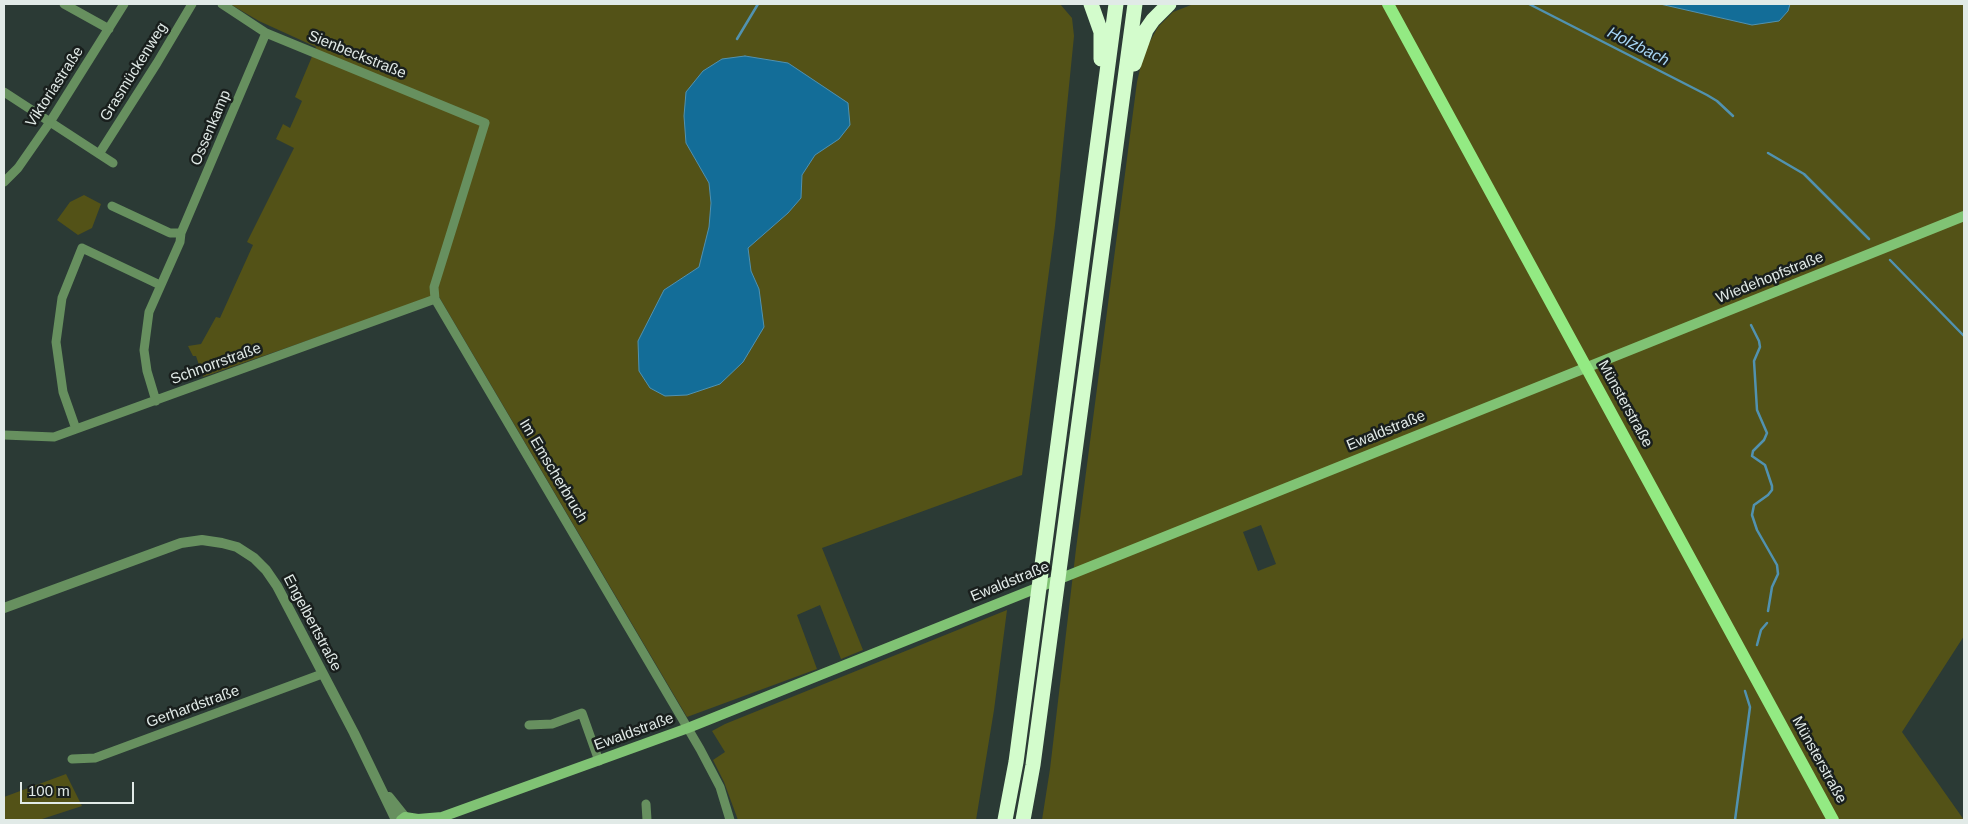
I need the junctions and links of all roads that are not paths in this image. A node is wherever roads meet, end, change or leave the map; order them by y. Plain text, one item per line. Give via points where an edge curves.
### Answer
1 (64, 4) edge
2 (124, 4) edge
3 (192, 4) edge
4 (222, 4) edge
5 (1091, 4) edge
6 (1116, 4) edge
7 (1135, 4) edge
8 (1169, 4) edge
9 (1388, 4) edge
10 (109, 29) junction
11 (266, 33) junction
12 (4, 92) edge
13 (1121, 106) junction
14 (50, 122) junction
15 (1100, 128) junction
16 (99, 154) junction
17 (113, 162) dead end
18 (4, 182) edge
19 (112, 206) dead end
20 (1964, 216) edge
21 (181, 233) junction
22 (160, 285) junction
23 (435, 299) junction
24 (1586, 367) junction
25 (156, 401) junction
26 (76, 429) junction
27 (4, 435) edge
28 (4, 608) edge
29 (322, 674) junction
30 (529, 725) dead end
31 (688, 728) junction
32 (72, 759) dead end
33 (599, 761) junction
34 (646, 804) dead end
35 (402, 819) edge
36 (441, 819) edge
37 (647, 820) edge
38 (730, 820) edge
39 (1005, 820) edge
40 (1023, 820) edge
41 (1833, 820) edge

1 - 10 street
2 - 10 street, Viktoriastraße
3 - 16 street, Grasmückenweg
4 - 11 street, Sienbeckstraße
5 - 15 highway via 1101,32
6 - 15 highway
7 - 13 highway
8 - 13 highway via 1146,30
9 - 24 main road, Münsterstraße
10 - 14 street, Viktoriastraße
11 - 21 street, Ossenkamp
11 - 23 street, Sienbeckstraße via 486,123 434,287
12 - 14 street
13 - 40 highway
14 - 16 street
14 - 18 street, Viktoriastraße via 18,168
15 - 39 highway via 1016,762
16 - 17 street
19 - 21 street via 170,233
20 - 24 main road, Wiedehopfstraße
21 - 22 street, Ossenkamp
22 - 25 street, Ossenkamp via 148,318 144,350
22 - 26 street via 82,248 62,298 56,342 63,392
23 - 25 street, Schnorrstraße
23 - 31 street, Im Emscherbruch
24 - 31 main road, Ewaldstraße
24 - 41 main road, Münsterstraße
25 - 26 street, Schnorrstraße
26 - 27 street, Schnorrstraße via 54,437
28 - 29 street, Engelbertstraße via 166,547 202,540 222,542 237,547 266,570
29 - 32 street, Gerhardstraße via 95,758
29 - 35 street, Engelbertstraße via 377,781
30 - 33 street via 552,724 582,713
31 - 33 main road, Ewaldstraße
31 - 38 street, Im Emscherbruch via 720,786
33 - 36 main road, Ewaldstraße
34 - 37 street
35 - 36 main road, Ewaldstraße

